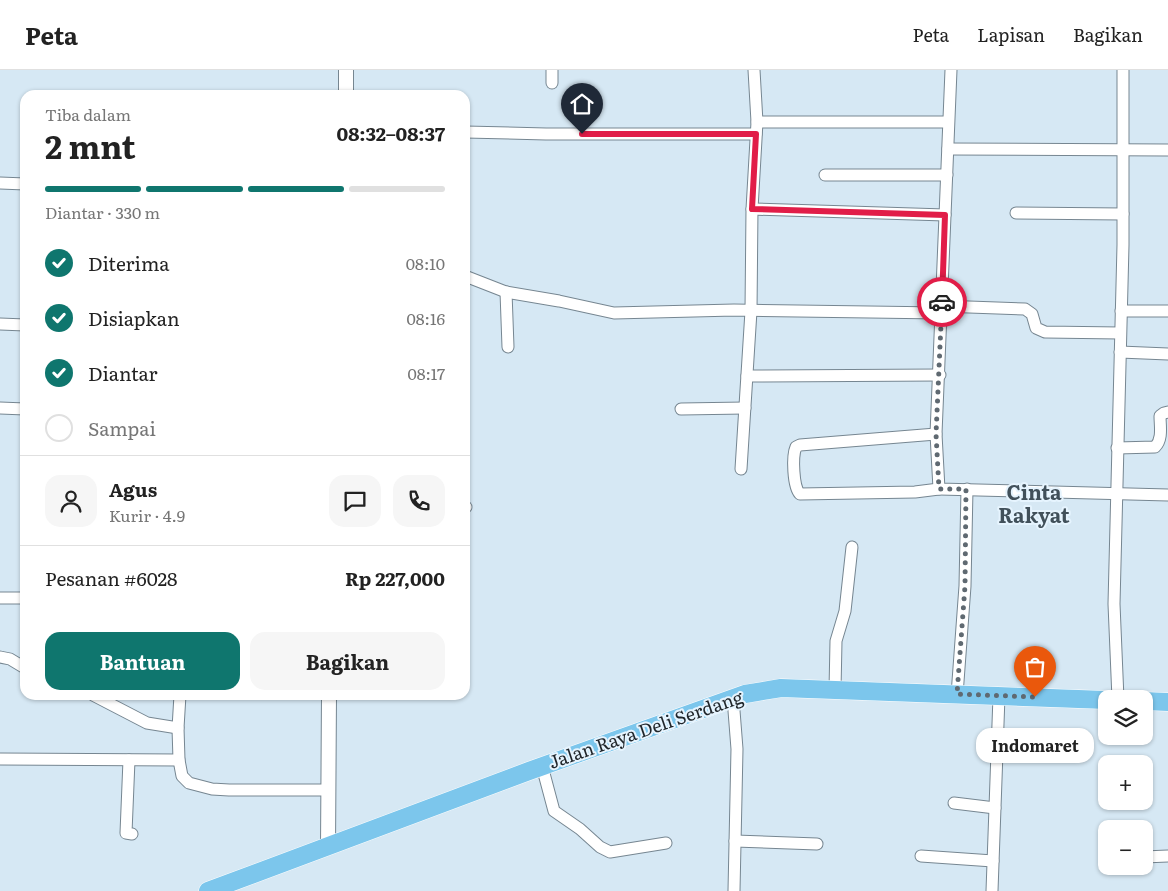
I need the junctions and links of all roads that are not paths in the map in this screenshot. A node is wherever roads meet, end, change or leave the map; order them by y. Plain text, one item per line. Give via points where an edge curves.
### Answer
1 (346, 70) edge
2 (552, 70) edge
3 (754, 70) edge
4 (951, 70) edge
5 (1122, 70) edge
6 (552, 82) dead end
7 (346, 90) edge
8 (757, 122) junction
9 (948, 122) junction
10 (470, 132) edge
11 (756, 134) junction
12 (948, 149) junction
13 (1122, 150) junction
14 (1168, 150) edge
15 (825, 175) dead end
16 (947, 175) junction
17 (0, 184) edge
18 (20, 184) edge
19 (752, 209) junction
20 (1016, 213) dead end
21 (1123, 214) junction
22 (945, 215) junction
23 (470, 278) edge
24 (506, 292) junction
25 (941, 309) junction
26 (1121, 311) junction
27 (751, 312) junction
28 (1168, 312) edge
29 (0, 324) edge
30 (20, 325) edge
31 (1120, 333) junction
32 (508, 347) dead end
33 (1120, 352) junction
34 (1168, 354) edge
35 (940, 374) junction
36 (747, 376) junction
37 (0, 408) edge
38 (745, 408) junction
39 (20, 409) edge
40 (681, 409) dead end
41 (1168, 412) edge
42 (936, 434) junction
43 (1118, 448) junction
44 (741, 469) dead end
45 (939, 489) junction
46 (966, 489) junction
47 (1116, 493) junction
48 (1168, 495) edge
49 (852, 547) dead end
50 (0, 598) edge
51 (20, 598) edge
52 (0, 657) edge
53 (20, 665) edge
54 (835, 690) junction
55 (1118, 690) edge
56 (957, 694) junction
57 (999, 696) junction
58 (733, 698) junction
59 (103, 700) edge
60 (180, 700) edge
61 (329, 700) edge
62 (1098, 700) edge
63 (1153, 701) edge
64 (1168, 702) edge
65 (178, 728) junction
66 (0, 759) edge
67 (129, 760) junction
68 (179, 760) junction
69 (542, 766) junction
70 (327, 790) junction
71 (954, 802) dead end
72 (995, 808) junction
73 (132, 834) dead end
74 (735, 842) junction
75 (666, 843) dead end
76 (817, 844) dead end
77 (328, 847) junction
78 (921, 856) dead end
79 (1153, 856) edge
80 (1168, 856) edge
81 (993, 861) junction
82 (215, 890) edge
83 (734, 891) edge
84 (992, 891) edge

1 - 7 street
2 - 6 street
3 - 8 street
4 - 9 street
5 - 13 street
8 - 9 street
8 - 11 street
9 - 12 street
10 - 11 street
11 - 19 street
12 - 13 street
12 - 16 street
13 - 14 street
13 - 21 street
15 - 16 street
16 - 22 street
17 - 18 street
19 - 22 street
19 - 27 street
20 - 21 street
21 - 26 street
22 - 25 street
23 - 24 street
24 - 27 street via 614,313
24 - 32 street
25 - 27 street
25 - 31 street via 1025,309 1032,314 1036,328 1044,332
25 - 35 street
26 - 28 street
26 - 31 street
27 - 36 street
29 - 30 street
31 - 33 street
33 - 34 street
33 - 43 street
35 - 36 street
35 - 42 street
36 - 38 street
37 - 39 street
38 - 40 street
38 - 44 street
41 - 43 street via 1160,416 1160,438 1155,447
42 - 45 street
42 - 45 street via 800,445 794,454 796,489 800,494
43 - 47 street
45 - 46 street
46 - 47 street
46 - 56 street via 965,586
47 - 48 street
47 - 55 street via 1114,604
49 - 54 street via 845,611 836,641
50 - 51 street
52 - 53 street
54 - 56 main road, Jalan Raya Deli Serdang
54 - 58 main road, Jalan Raya Deli Serdang via 781,688
56 - 57 main road, Jalan Raya Deli Serdang
57 - 62 main road, Jalan Raya Deli Serdang
57 - 72 street
58 - 69 main road, Jalan Raya Deli Serdang
58 - 74 street via 737,749
59 - 65 street via 147,723
60 - 65 street
61 - 70 street
63 - 64 main road
65 - 68 street
66 - 67 street
67 - 68 street
67 - 73 street via 126,833
68 - 70 street via 185,780 212,789
69 - 75 street via 554,811 580,828 600,847 613,853
69 - 77 main road, Jalan Raya Deli Serdang
70 - 77 street
71 - 72 street
72 - 81 street
74 - 76 street
74 - 83 street
77 - 82 main road, Jalan Raya Deli Serdang
78 - 81 street
79 - 80 street
81 - 84 street

